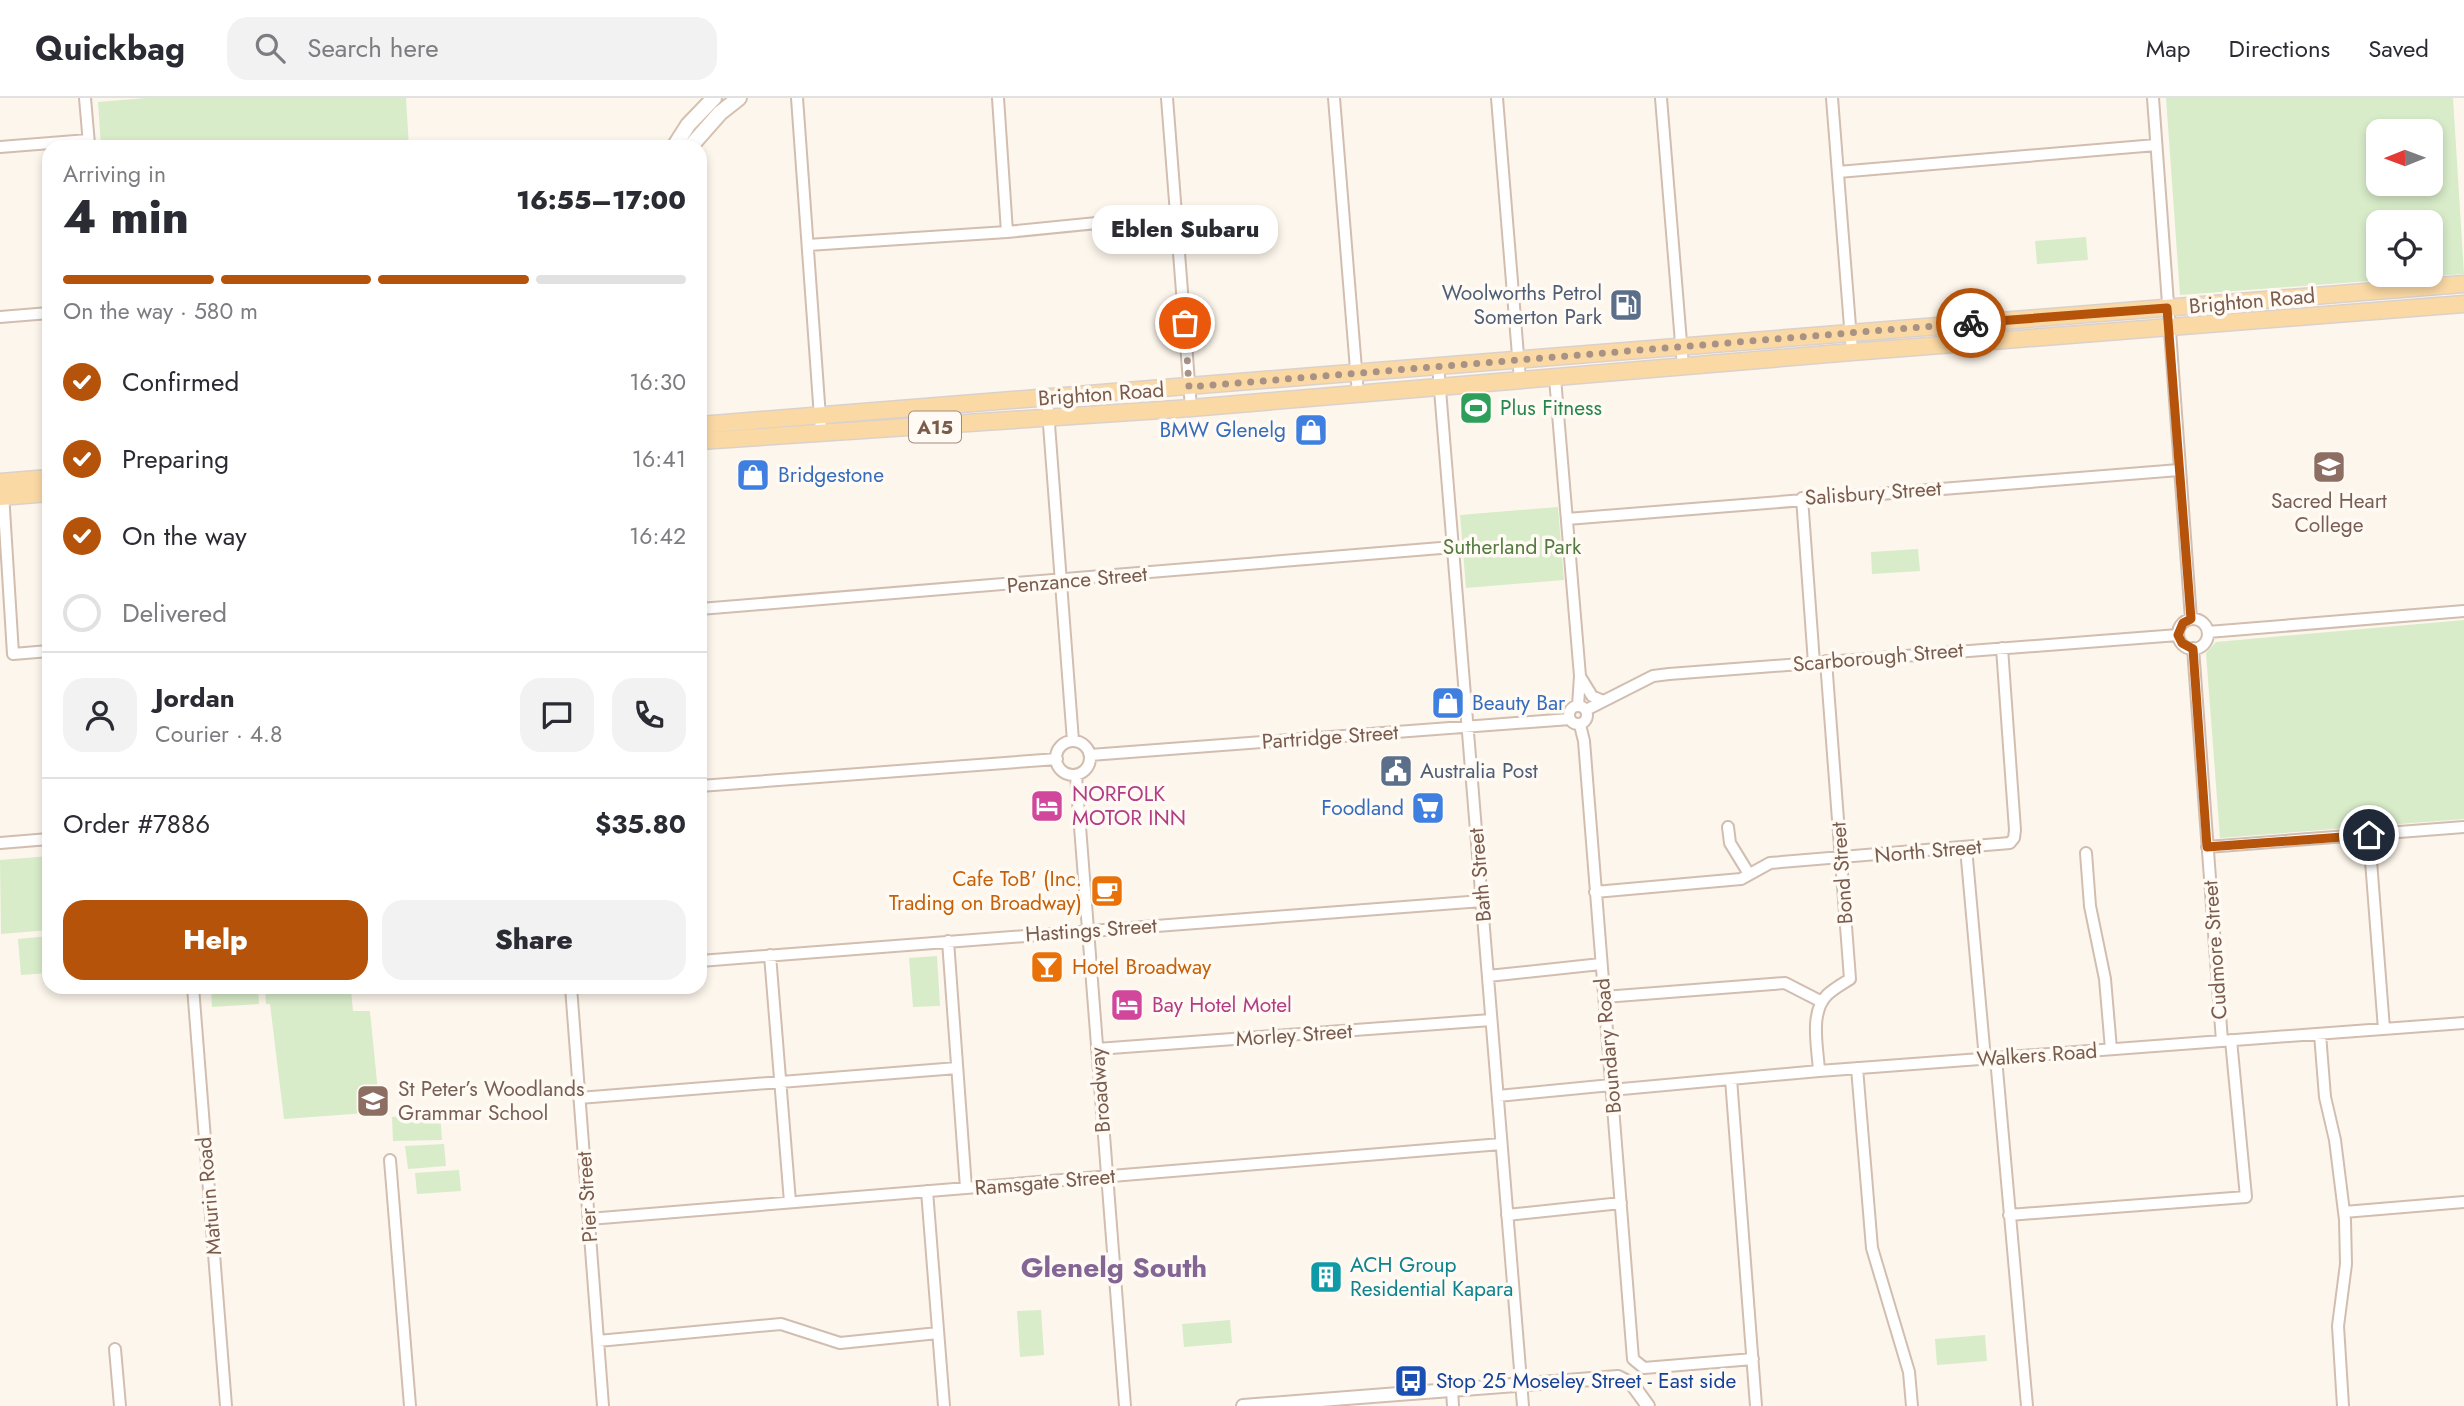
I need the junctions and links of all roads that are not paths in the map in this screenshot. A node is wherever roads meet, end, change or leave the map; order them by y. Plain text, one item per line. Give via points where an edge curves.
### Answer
1 (85, 98) edge
2 (739, 98) edge
3 (998, 98) edge
4 (1167, 98) edge
5 (1334, 98) edge
6 (1497, 98) edge
7 (1661, 98) edge
8 (1832, 98) edge
9 (2153, 98) edge
10 (707, 100) edge
11 (797, 100) edge
12 (89, 140) edge
13 (679, 140) edge
14 (696, 140) edge
15 (2156, 145) junction
16 (42, 146) edge
17 (0, 147) edge
18 (1838, 172) junction
19 (1177, 215) junction
20 (1007, 232) junction
21 (808, 245) junction
22 (2464, 284) edge
23 (2464, 304) edge
24 (2167, 308) junction
25 (42, 314) edge
26 (0, 317) edge
27 (2168, 327) junction
28 (1850, 332) junction
29 (1682, 347) junction
30 (1852, 352) junction
31 (1519, 361) junction
32 (1438, 365) junction
33 (1683, 366) junction
34 (1357, 373) junction
35 (1555, 377) junction
36 (1520, 380) junction
37 (1189, 387) junction
38 (1440, 387) junction
39 (1358, 394) junction
40 (1048, 398) junction
41 (1191, 408) junction
42 (1049, 418) junction
43 (821, 424) junction
44 (707, 425) edge
45 (707, 440) edge
46 (2179, 470) junction
47 (42, 480) edge
48 (2, 489) edge
49 (42, 493) edge
50 (1802, 498) junction
51 (1567, 519) junction
52 (1453, 547) junction
53 (1060, 581) junction
54 (707, 608) edge
55 (2464, 611) edge
56 (2191, 619) junction
57 (2208, 632) junction
58 (2178, 635) junction
59 (2002, 648) junction
60 (2193, 649) junction
61 (42, 652) edge
62 (1820, 662) junction
63 (1580, 676) junction
64 (1603, 701) junction
65 (1582, 708) junction
66 (1575, 722) junction
67 (1467, 727) junction
68 (1073, 741) junction
69 (1090, 755) junction
70 (1057, 759) junction
71 (1076, 775) junction
72 (707, 785) edge
73 (1728, 827) dead end
74 (2464, 827) edge
75 (2369, 835) junction
76 (42, 839) edge
77 (0, 842) edge
78 (2207, 847) junction
79 (1966, 848) junction
80 (2086, 853) dead end
81 (1840, 858) junction
82 (1749, 874) junction
83 (1595, 892) junction
84 (1482, 901) junction
85 (1088, 930) junction
86 (948, 941) junction
87 (770, 956) junction
88 (707, 960) edge
89 (1601, 964) junction
90 (1488, 976) junction
91 (194, 994) edge
92 (572, 994) edge
93 (1604, 997) junction
94 (1822, 1002) junction
95 (1491, 1020) junction
96 (2464, 1023) edge
97 (2384, 1029) junction
98 (2320, 1034) junction
99 (2227, 1041) junction
100 (1097, 1049) junction
101 (2111, 1049) junction
102 (1990, 1058) junction
103 (957, 1068) junction
104 (1857, 1068) junction
105 (1819, 1071) junction
106 (1731, 1079) junction
107 (780, 1083) junction
108 (1611, 1088) junction
109 (1498, 1096) junction
110 (579, 1098) junction
111 (1502, 1143) junction
112 (390, 1160) dead end
113 (1106, 1177) junction
114 (966, 1188) junction
115 (926, 1192) junction
116 (790, 1202) junction
117 (2464, 1202) edge
118 (1621, 1203) junction
119 (2344, 1212) junction
120 (1507, 1215) junction
121 (2009, 1215) junction
122 (589, 1219) junction
123 (938, 1334) junction
124 (598, 1341) junction
125 (115, 1349) dead end
126 (1753, 1359) junction
127 (1521, 1385) junction
128 (1452, 1390) junction
129 (1341, 1403) edge
130 (120, 1406) edge
131 (226, 1406) edge
132 (410, 1406) edge
133 (603, 1406) edge
134 (944, 1406) edge
135 (1125, 1406) edge
136 (1243, 1406) edge
137 (1453, 1406) edge
138 (1523, 1406) edge
139 (1648, 1406) edge
140 (1756, 1406) edge
141 (1912, 1406) edge
142 (2027, 1406) edge
143 (2343, 1406) edge

1 - 12 street
2 - 14 main road
3 - 20 street
4 - 19 street
5 - 34 street
6 - 31 street
7 - 29 street
8 - 18 street
9 - 15 street
10 - 13 main road
11 - 21 street
15 - 18 street
15 - 24 street
16 - 17 street
18 - 28 street
19 - 20 street
19 - 37 street
20 - 21 street
21 - 43 street
22 - 24 main road, Brighton Road / A15
23 - 27 main road, Brighton Road / A15
24 - 27 street
24 - 28 main road, Brighton Road / A15
25 - 26 street
27 - 30 main road, Brighton Road / A15
27 - 46 street
28 - 29 main road, Brighton Road / A15
28 - 30 street
29 - 31 main road, Brighton Road / A15
29 - 33 street
30 - 33 main road, Brighton Road / A15
31 - 32 main road, Brighton Road / A15
31 - 36 street
32 - 34 main road, Brighton Road / A15
32 - 38 street, Bath Street
33 - 35 main road, Brighton Road / A15
34 - 37 main road, Brighton Road / A15
34 - 39 street
35 - 36 main road, Brighton Road / A15
35 - 51 street
36 - 38 main road, Brighton Road / A15
37 - 40 main road, Brighton Road / A15
37 - 41 street
38 - 39 main road, Brighton Road / A15
38 - 52 street, Bath Street
39 - 41 main road, Brighton Road / A15
40 - 42 street
40 - 43 main road, Brighton Road / A15
41 - 42 main road, Brighton Road / A15
42 - 43 main road, Brighton Road / A15
42 - 53 street
43 - 44 main road, Brighton Road / A15
43 - 45 main road, Brighton Road / A15
46 - 50 street, Salisbury Street
46 - 56 street
47 - 48 main road
48 - 49 main road
48 - 61 street via 13,654
50 - 51 street, Salisbury Street
50 - 62 street, Bond Street
51 - 63 street
52 - 53 street, Penzance Street
52 - 67 street, Bath Street
53 - 54 street, Penzance Street
53 - 68 street
55 - 57 street
56 - 57 street via 2204,624
56 - 58 street via 2183,623
57 - 60 street via 2206,642
58 - 59 street, Scarborough Street
58 - 60 street
59 - 62 street, Scarborough Street
59 - 79 street, North Street via 2015,830 2012,841
60 - 78 street, Cudmore Street
62 - 64 street, Scarborough Street via 1653,676
62 - 81 street, Bond Street
63 - 64 street via 1592,696
63 - 65 street
64 - 65 street, Scarborough Street
65 - 66 street via 1587,719
65 - 66 street via 1570,710
66 - 67 street, Partridge Street
66 - 83 street, Boundary Road via 1584,741
67 - 69 street, Partridge Street
67 - 84 street, Bath Street
68 - 69 street via 1084,745
68 - 70 street via 1063,745
69 - 71 street via 1085,770
70 - 71 street via 1065,773
70 - 72 street
71 - 85 street, Broadway
73 - 82 street via 1730,843
74 - 75 street
75 - 78 street
75 - 97 street
76 - 77 street
78 - 99 street, Cudmore Street
79 - 81 street, North Street
79 - 102 street
80 - 101 street
81 - 82 street, North Street via 1770,863
81 - 94 street, Bond Street via 1850,979
82 - 83 street, North Street via 1741,879
83 - 89 street, Boundary Road
84 - 85 street, Hastings Street
84 - 90 street, Bath Street
85 - 86 street, Hastings Street
85 - 100 street, Broadway
86 - 87 street, Hastings Street
86 - 103 street
87 - 88 street, Hastings Street
87 - 107 street
89 - 90 street
89 - 93 street, Boundary Road
90 - 95 street, Bath Street
91 - 131 street, Maturin Road
92 - 110 street, Pier Street
93 - 94 street via 1785,983
93 - 108 street, Boundary Road
94 - 105 street via 1816,1025
95 - 100 street, Morley Street
95 - 109 street, Bath Street
96 - 97 street, Walkers Road
97 - 98 street, Walkers Road
98 - 99 street, Walkers Road
98 - 119 street
99 - 101 street, Walkers Road
99 - 121 street, Cudmore Street via 2246,1197
100 - 113 street, Broadway
101 - 102 street, Walkers Road
102 - 104 street, Walkers Road
102 - 121 street
103 - 107 street
103 - 114 street
104 - 105 street, Walkers Road
104 - 141 street via 1872,1248 1909,1373
105 - 106 street, Walkers Road
106 - 108 street, Walkers Road
106 - 126 street
107 - 110 street
107 - 116 street
108 - 109 street, Walkers Road
108 - 118 street, Boundary Road
109 - 111 street, Bath Street
110 - 122 street, Pier Street
111 - 113 street, Ramsgate Street
111 - 120 street, Bath Street
112 - 132 street
113 - 114 street, Ramsgate Street
113 - 135 street, Broadway
114 - 115 street, Ramsgate Street
115 - 116 street, Ramsgate Street
115 - 123 street
116 - 122 street, Ramsgate Street
117 - 119 street
118 - 120 street
118 - 126 street, Boundary Road via 1633,1359 1638,1366
119 - 143 street via 2346,1264 2338,1326
120 - 127 street, Bath Street
121 - 142 street
122 - 124 street, Pier Street
123 - 124 street via 840,1343 781,1324
123 - 134 street
124 - 133 street, Pier Street
125 - 130 street
126 - 140 street
127 - 128 street
127 - 138 street, Bath Street
127 - 139 street via 1618,1377 1632,1384
128 - 129 street
128 - 137 street
129 - 136 street

